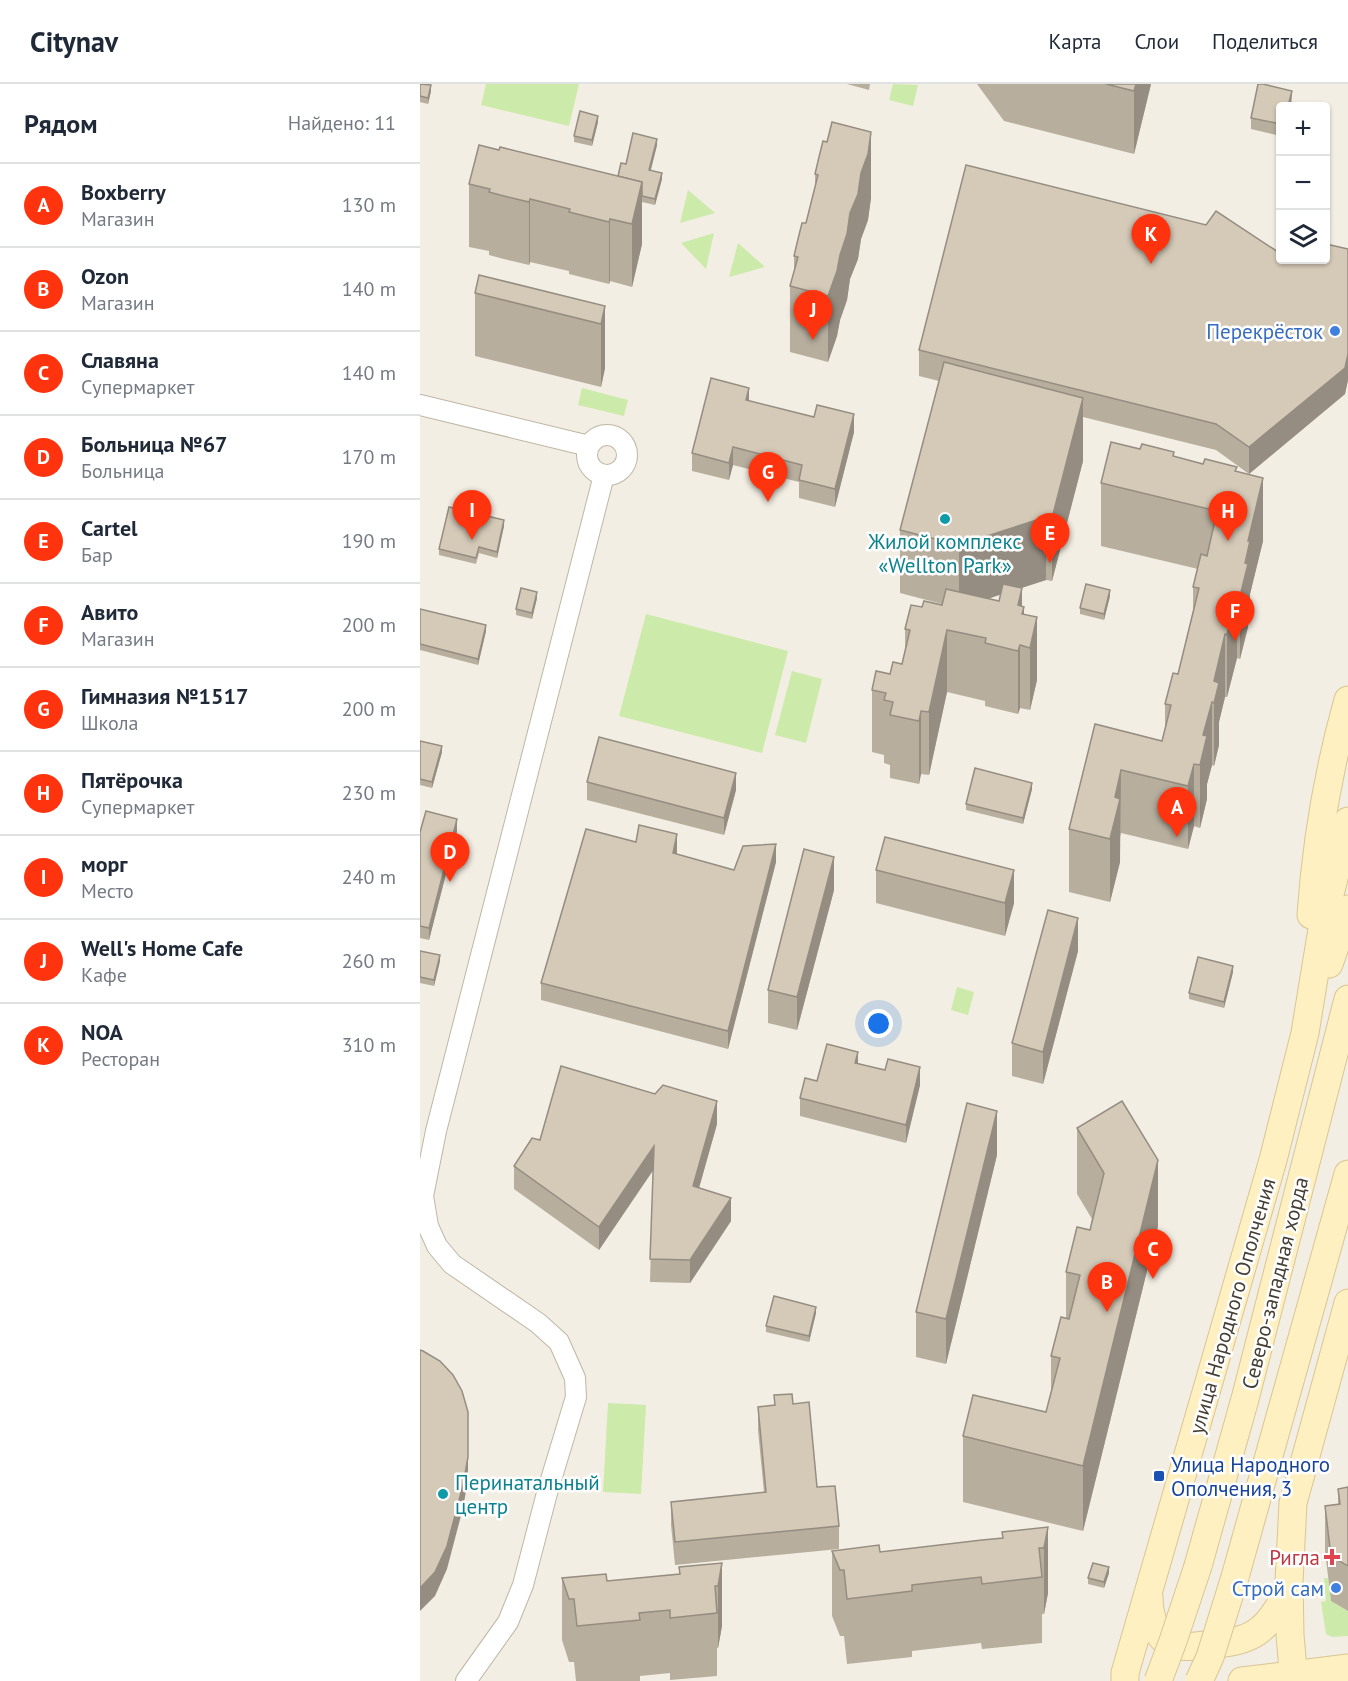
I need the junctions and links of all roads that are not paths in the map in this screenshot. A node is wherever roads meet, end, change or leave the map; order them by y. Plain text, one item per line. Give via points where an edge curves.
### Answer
1 (420, 405) edge
2 (589, 447) junction
3 (604, 475) junction
4 (1348, 700) edge
5 (1348, 821) edge
6 (1348, 909) edge
7 (1348, 999) edge
8 (1305, 1033) junction
9 (1348, 1174) edge
10 (1348, 1303) edge
11 (1289, 1590) junction
12 (1149, 1593) junction
13 (1348, 1668) edge
14 (1293, 1678) edge
15 (465, 1681) edge
16 (1125, 1681) edge
17 (1158, 1681) edge
18 (1199, 1681) edge
19 (1242, 1681) edge

1 - 2 street
2 - 3 street via 593,470
2 - 3 street via 605,435 618,438 626,448 625,466 616,474
3 - 15 street via 423,1196 428,1226 437,1246 452,1264 559,1342 575,1378 576,1397 523,1585 508,1622
4 - 8 main road via 1318,837
5 - 8 main road via 1323,923
6 - 8 main road
7 - 17 main road, Северо-западная хорда, bridge via 1245,1399 1198,1566
8 - 12 main road, улица Народного Ополчения via 1270,1172
9 - 18 main road, Северо-западная хорда, bridge via 1235,1577
10 - 11 main road via 1293,1503
11 - 12 main road via 1262,1628 1248,1638 1191,1646 1174,1646 1162,1637 1153,1622
11 - 14 main road
12 - 16 main road, улица Народного Ополчения
13 - 14 main road
14 - 19 main road

